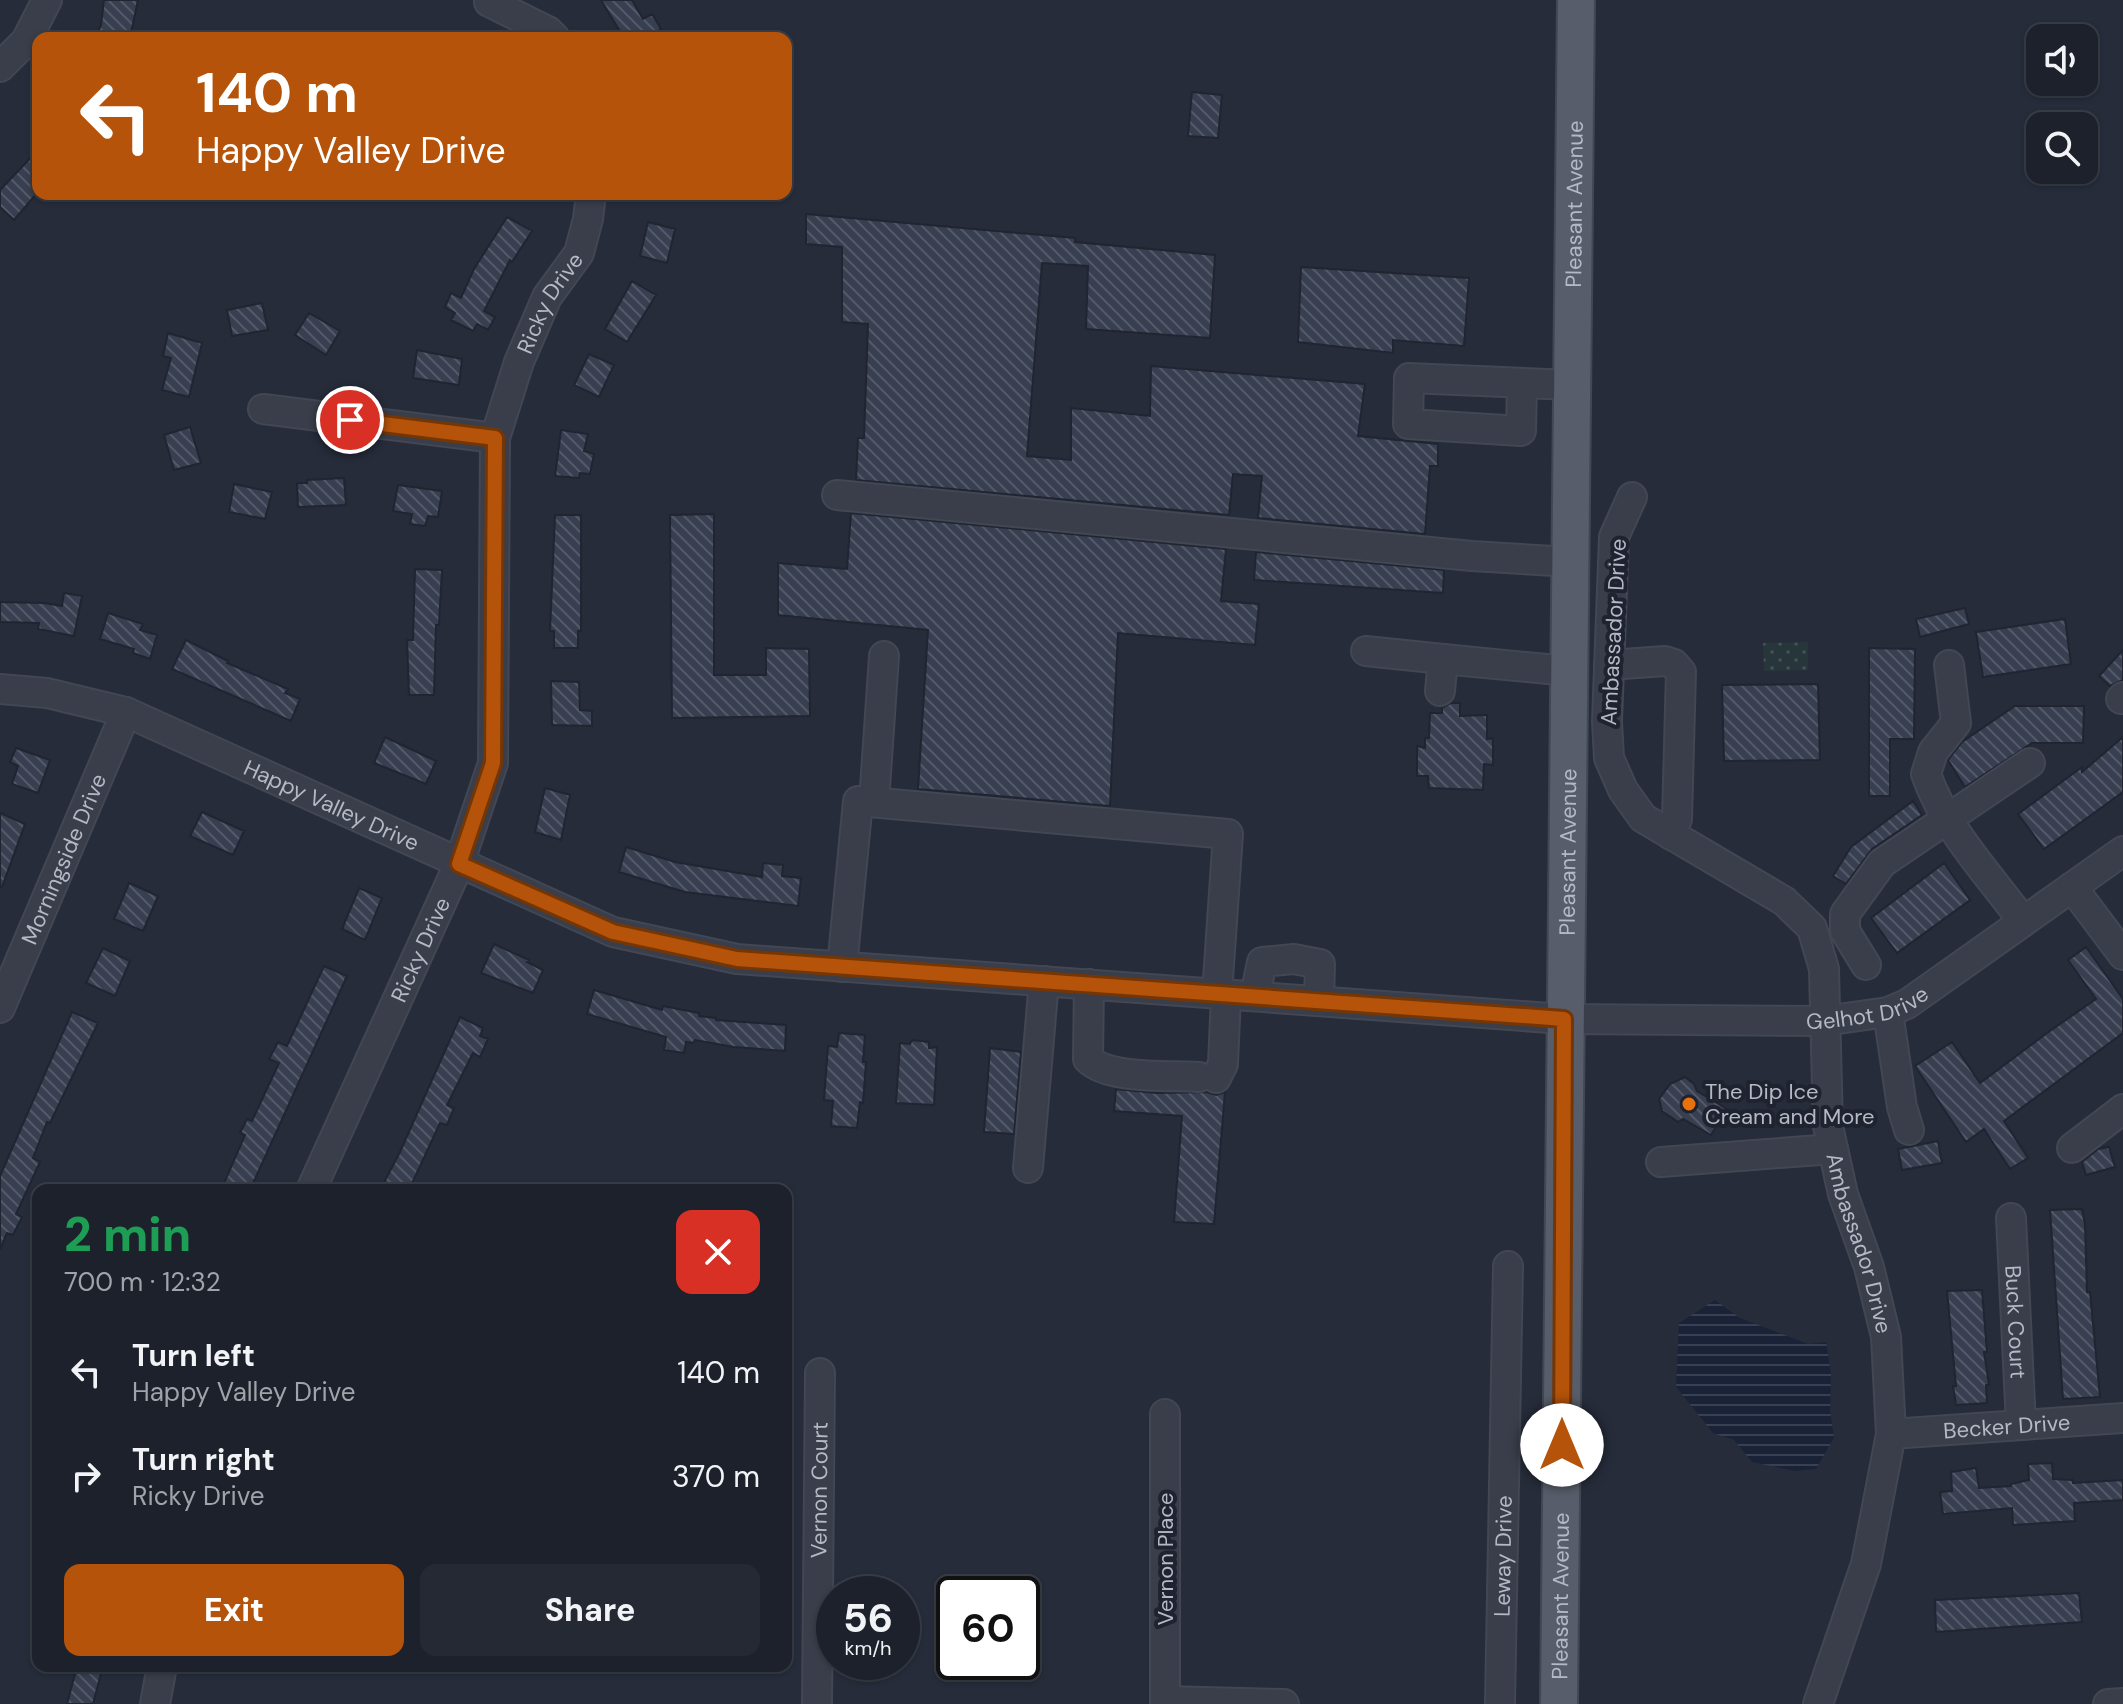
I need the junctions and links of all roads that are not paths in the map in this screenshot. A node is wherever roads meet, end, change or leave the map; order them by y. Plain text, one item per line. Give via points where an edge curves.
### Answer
1 (47, 0) edge
2 (1576, 0) edge
3 (489, 2) dead end
4 (549, 32) edge
5 (0, 67) edge
6 (590, 200) edge
7 (1522, 383) dead end
8 (1571, 385) junction
9 (263, 409) dead end
10 (495, 438) junction
11 (837, 495) dead end
12 (1632, 497) dead end
13 (1570, 562) junction
14 (1366, 651) dead end
15 (884, 656) dead end
16 (1443, 659) junction
17 (1609, 665) junction
18 (1949, 665) dead end
19 (1568, 671) junction
20 (0, 689) edge
21 (1440, 691) dead end
22 (126, 712) junction
23 (2030, 763) dead end
24 (874, 802) junction
25 (1948, 819) junction
26 (1671, 835) junction
27 (2123, 851) edge
28 (459, 864) junction
29 (2072, 887) junction
30 (2023, 921) junction
31 (2123, 955) edge
32 (1866, 965) dead end
33 (842, 967) junction
34 (1044, 981) junction
35 (1089, 984) junction
36 (1222, 994) junction
37 (1255, 996) junction
38 (1319, 1001) junction
39 (0, 1008) edge
40 (1888, 1012) junction
41 (1564, 1019) junction
42 (1824, 1021) junction
43 (2123, 1109) edge
44 (1909, 1130) dead end
45 (2072, 1148) dead end
46 (1833, 1149) junction
47 (1661, 1162) dead end
48 (1028, 1168) dead end
49 (314, 1184) edge
50 (2011, 1218) dead end
51 (1508, 1266) dead end
52 (820, 1373) dead end
53 (1165, 1414) dead end
54 (2123, 1418) edge
55 (2021, 1425) junction
56 (1891, 1434) junction
57 (161, 1672) edge
58 (1165, 1702) edge
59 (2123, 1703) edge
60 (155, 1704) edge
61 (817, 1704) edge
62 (1284, 1704) edge
63 (1500, 1704) edge
64 (1559, 1704) edge
65 (1818, 1704) edge
66 (2108, 1704) edge

1 - 5 street via 26,41
2 - 8 main road, Pleasant Avenue
3 - 4 street
6 - 10 street, Ricky Drive via 579,253 547,297
7 - 8 street
8 - 13 main road, Pleasant Avenue
9 - 10 street
10 - 28 street, Ricky Drive via 493,763
11 - 13 street
12 - 17 street, Ambassador Drive via 1614,537
13 - 19 main road, Pleasant Avenue
14 - 16 street
15 - 24 street
16 - 19 street
16 - 21 street
17 - 26 street, Ambassador Drive via 1609,758 1643,818
17 - 26 street via 1665,661 1681,672 1677,819
18 - 25 street via 1956,723 1933,752 1926,774
19 - 41 main road, Pleasant Avenue
20 - 22 street, Happy Valley Drive via 47,693
22 - 28 street, Happy Valley Drive
22 - 39 street, Morningside Drive
23 - 25 street
24 - 33 street via 858,801
24 - 36 street via 1228,834
25 - 30 street
25 - 32 street via 1882,863 1845,914 1845,931
26 - 42 street, Ambassador Drive via 1784,901 1812,928 1824,969
27 - 29 street, Gelhot Drive
28 - 33 street, Happy Valley Drive via 613,932 737,959
28 - 49 street, Ricky Drive
29 - 30 street, Gelhot Drive
29 - 31 street
30 - 40 street, Gelhot Drive
33 - 34 street, Happy Valley Drive
34 - 35 street, Happy Valley Drive
34 - 48 street
35 - 36 street, Happy Valley Drive
35 - 36 street via 1088,1059 1110,1071 1208,1077 1223,1064
36 - 37 street, Happy Valley Drive
37 - 38 street, Happy Valley Drive
37 - 38 street via 1262,962 1294,959 1320,964
38 - 41 street, Happy Valley Drive
40 - 42 street, Gelhot Drive
40 - 44 street
41 - 42 street, Gelhot Drive
41 - 64 main road, Pleasant Avenue
42 - 46 street, Ambassador Drive
43 - 45 street
46 - 47 street
46 - 56 street, Ambassador Drive via 1886,1337
50 - 55 street, Buck Court
51 - 63 street, Leway Drive
52 - 61 street, Vernon Court
53 - 58 street, Vernon Place
54 - 55 street, Becker Drive
55 - 56 street, Becker Drive
56 - 65 street, Ambassador Drive via 1866,1564
57 - 60 street
58 - 62 street
59 - 66 street

